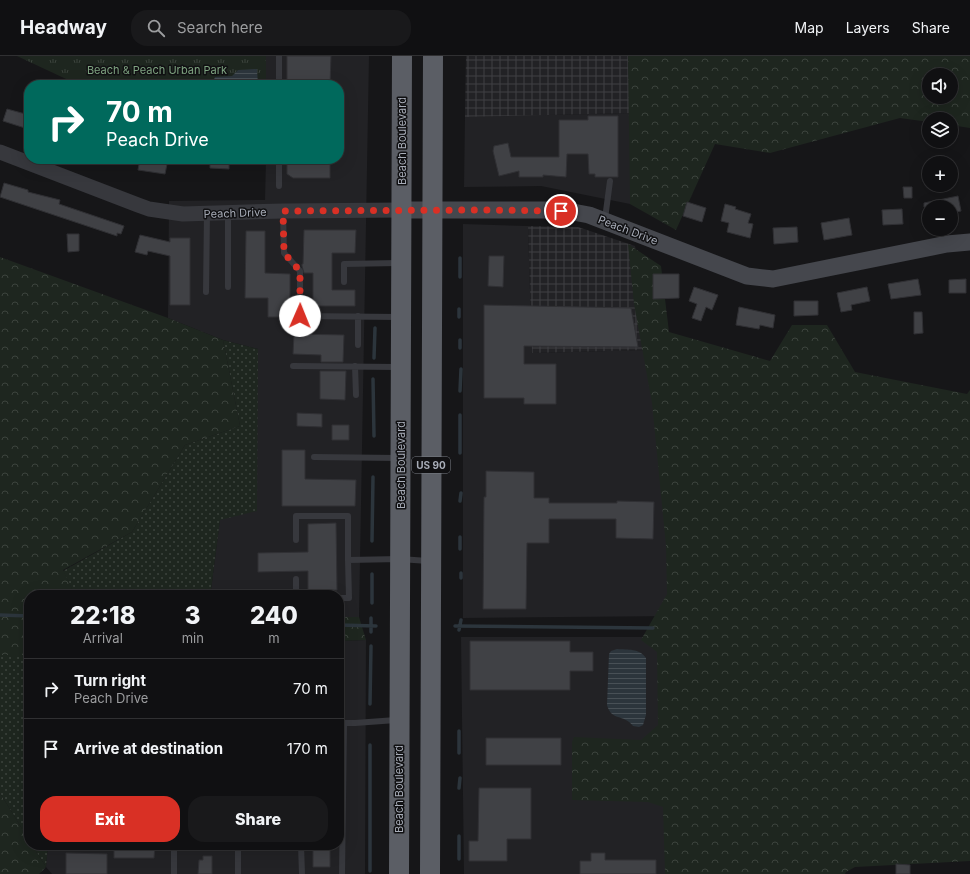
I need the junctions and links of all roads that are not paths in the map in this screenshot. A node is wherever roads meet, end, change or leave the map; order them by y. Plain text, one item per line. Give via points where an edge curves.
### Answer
1 (279, 56) edge
2 (402, 56) edge
3 (433, 56) edge
4 (279, 80) edge
5 (0, 152) edge
6 (24, 161) edge
7 (32, 164) edge
8 (279, 164) edge
9 (610, 181) dead end
10 (279, 186) dead end
11 (402, 210) junction
12 (432, 210) junction
13 (283, 211) junction
14 (207, 213) junction
15 (228, 213) junction
16 (605, 221) junction
17 (970, 242) edge
18 (401, 263) junction
19 (344, 282) dead end
20 (228, 287) dead end
21 (206, 292) dead end
22 (358, 316) junction
23 (401, 317) junction
24 (358, 345) dead end
25 (293, 366) dead end
26 (355, 366) junction
27 (401, 367) junction
28 (356, 395) dead end
29 (314, 457) dead end
30 (401, 458) junction
31 (296, 540) dead end
32 (400, 559) junction
33 (348, 560) junction
34 (431, 562) junction
35 (296, 579) dead end
36 (296, 590) edge
37 (344, 598) edge
38 (400, 719) junction
39 (344, 723) edge
40 (174, 850) edge
41 (238, 850) edge
42 (301, 850) edge
43 (342, 850) edge
44 (174, 874) edge
45 (238, 874) edge
46 (302, 874) edge
47 (342, 874) edge
48 (399, 874) edge
49 (430, 874) edge

1 - 4 lane
2 - 11 highway, Beach Boulevard / US 90
3 - 12 highway, US 90
5 - 6 street, Peach Drive
7 - 14 street, Peach Drive via 149,208 183,214
8 - 10 lane
9 - 16 lane
11 - 12 main road, Peach Drive
11 - 13 street, Peach Drive
11 - 18 highway, Beach Boulevard / US 90
12 - 16 main road, Peach Drive via 549,210 573,212
12 - 34 highway, US 90
13 - 15 street, Peach Drive
13 - 22 lane via 284,253 300,271 300,316
14 - 15 street, Peach Drive
14 - 21 lane
15 - 20 lane
16 - 17 main road, Peach Drive via 747,276 773,279 947,244
18 - 19 lane via 344,264
18 - 23 highway, Beach Boulevard / US 90
22 - 23 lane
22 - 24 lane
23 - 27 highway, Beach Boulevard / US 90
25 - 26 lane
26 - 27 lane
26 - 28 lane
27 - 30 highway, Beach Boulevard / US 90
29 - 30 lane
30 - 32 highway, Beach Boulevard / US 90
31 - 33 lane via 296,516 348,516
32 - 33 lane
32 - 34 lane
32 - 38 highway, Beach Boulevard / US 90
33 - 37 lane via 348,598
34 - 49 highway, US 90
35 - 36 lane
38 - 39 lane
38 - 48 highway, Beach Boulevard / US 90
40 - 44 lane
41 - 45 lane
42 - 46 lane
43 - 47 lane

